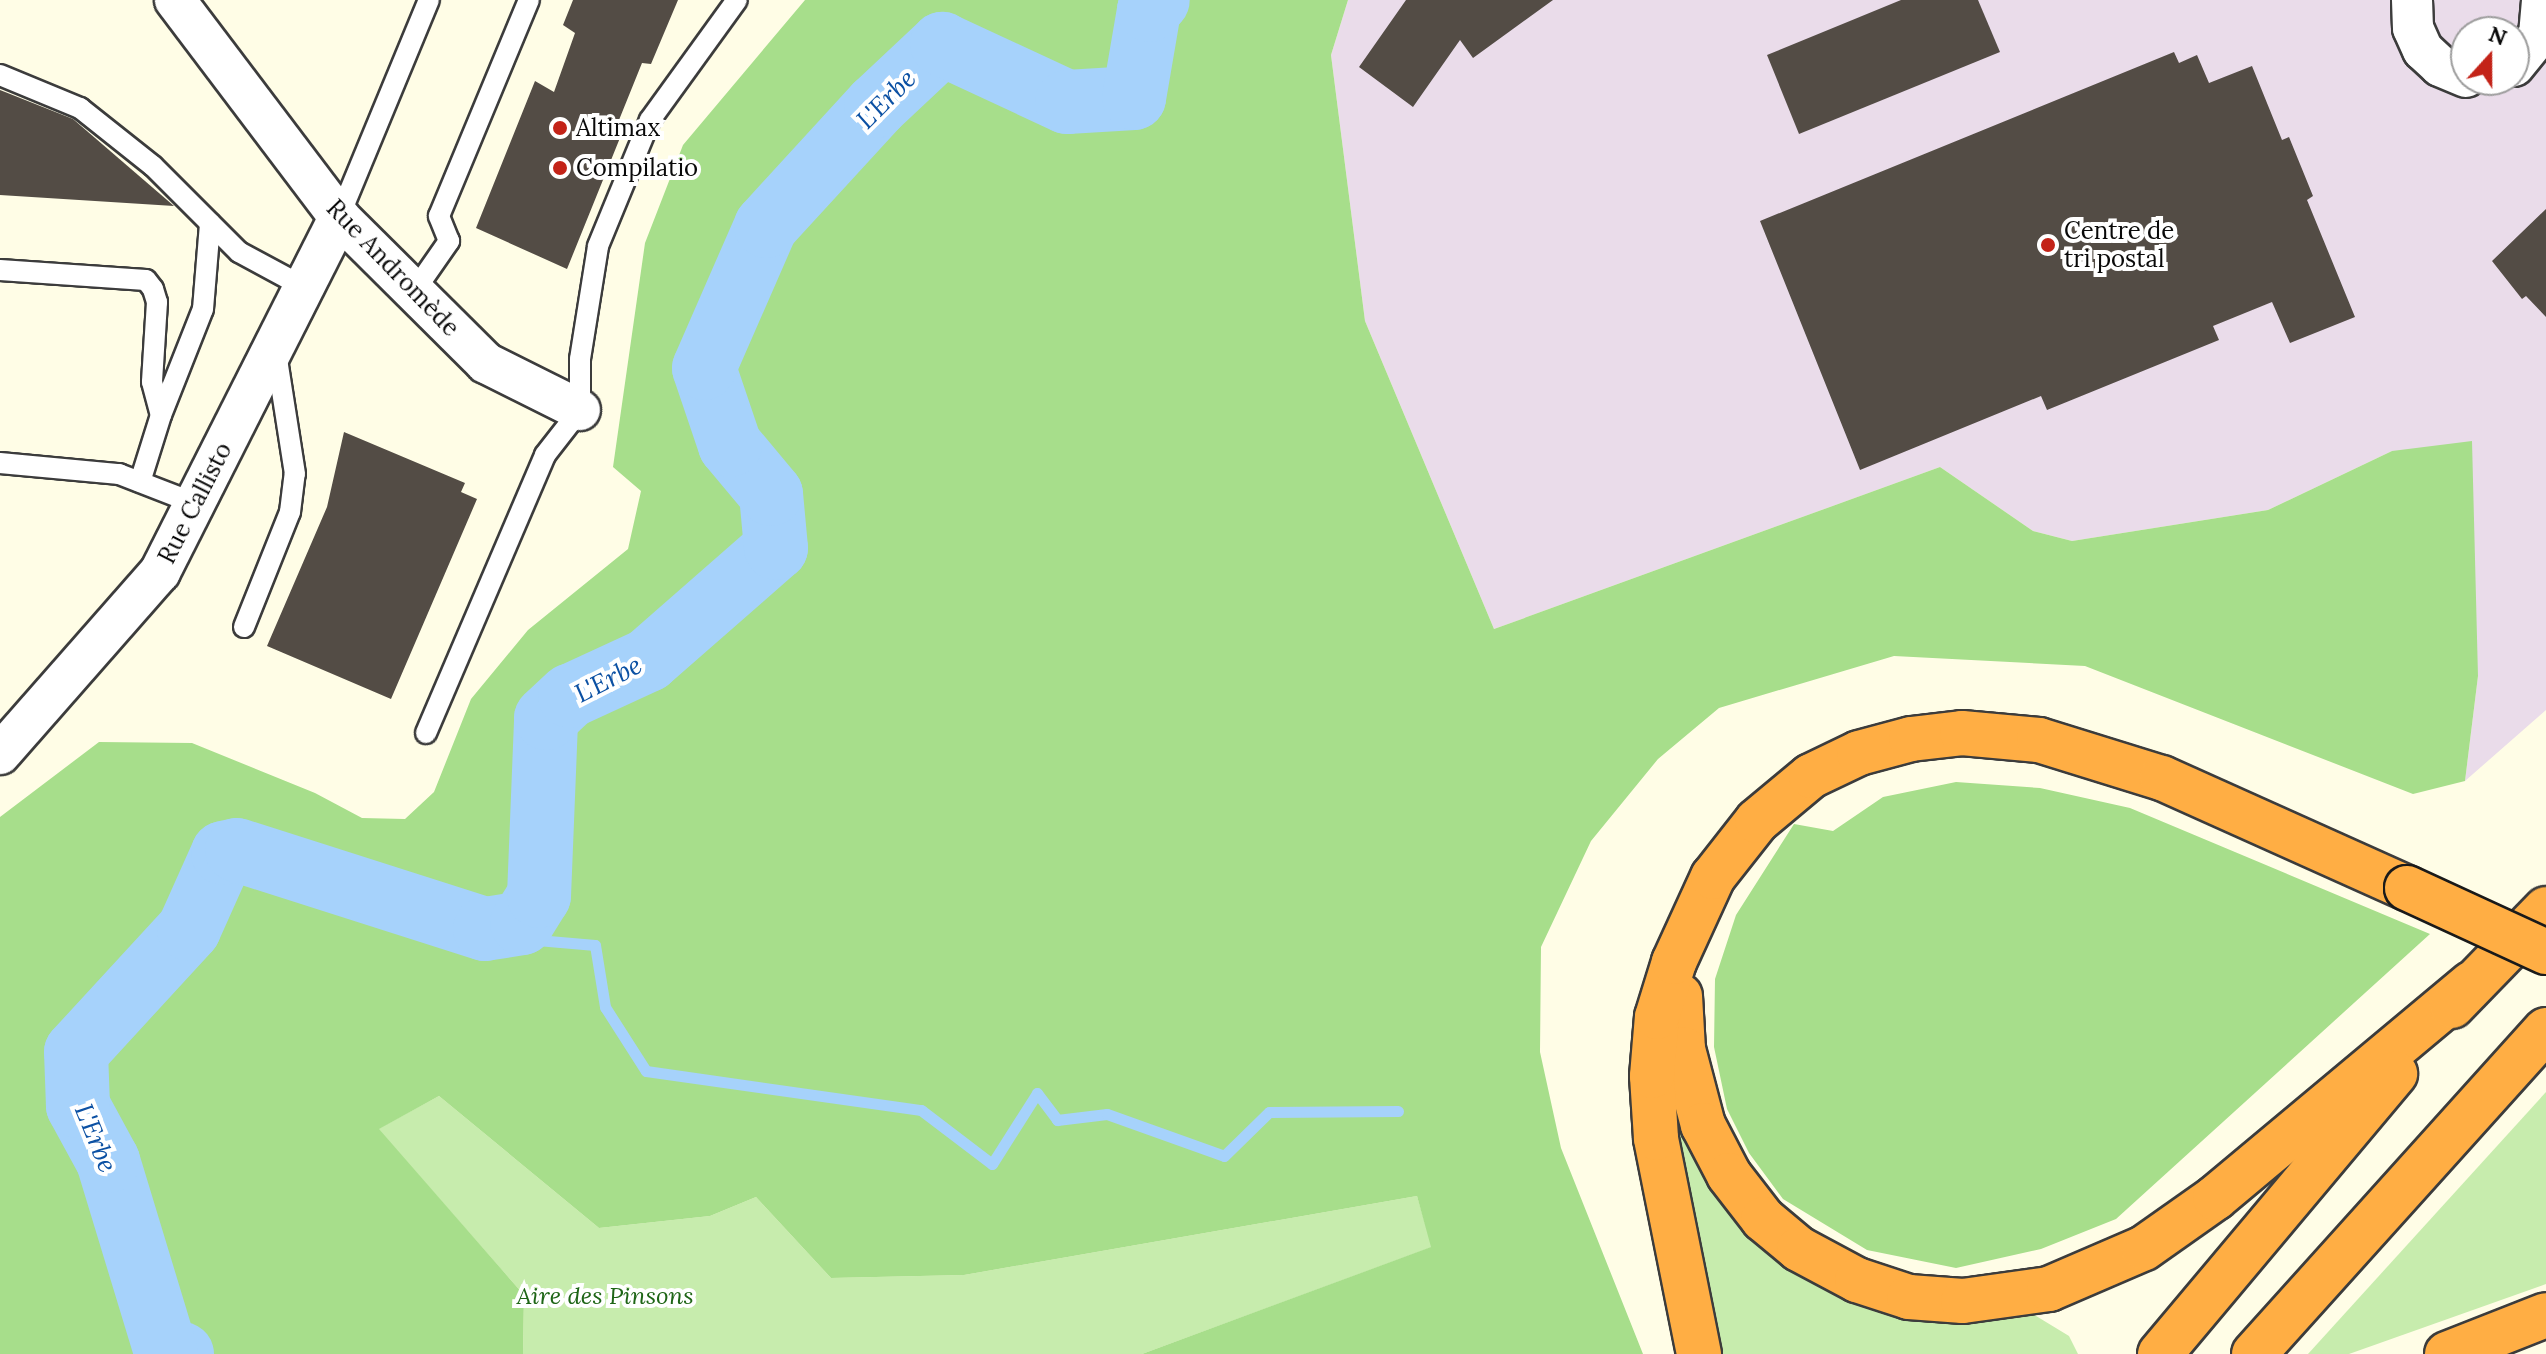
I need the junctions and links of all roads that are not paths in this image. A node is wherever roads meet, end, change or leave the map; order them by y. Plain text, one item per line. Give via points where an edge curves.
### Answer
1 (429, 0) edge
2 (529, 0) edge
3 (737, 0) edge
4 (2412, 0) edge
5 (2542, 0) edge
6 (180, 3) edge
7 (2530, 46) edge
8 (2450, 70) edge
9 (0, 75) edge
10 (339, 217) junction
11 (210, 223) junction
12 (0, 270) edge
13 (304, 287) junction
14 (415, 290) junction
15 (275, 344) junction
16 (580, 410) junction
17 (161, 415) junction
18 (0, 463) edge
19 (140, 482) junction
20 (194, 503) junction
21 (244, 627) dead end
22 (426, 733) dead end
23 (0, 754) edge
24 (2546, 909) edge
25 (1691, 923) junction
26 (2546, 952) edge
27 (2471, 984) junction
28 (2546, 1030) edge
29 (2546, 1315) edge
30 (1699, 1354) edge
31 (2160, 1354) edge
32 (2254, 1354) edge
33 (2447, 1354) edge

1 - 10 lane
2 - 14 lane via 439,216 449,241
3 - 16 lane via 650,120 598,246 580,359
4 - 8 street via 2413,28 2423,50
5 - 7 street via 2539,35
6 - 10 street, Rue Andromède
9 - 11 lane via 80,108 153,166
10 - 13 street, Rue Callisto
10 - 14 street, Rue Andromède
11 - 13 lane via 239,252
11 - 17 lane via 203,309
12 - 17 lane via 146,280 157,302 152,382
13 - 15 street, Rue Callisto
14 - 16 street, Rue Andromède via 486,363
15 - 20 street, Rue Callisto
15 - 21 lane via 295,474 290,512
16 - 22 lane via 545,455
17 - 19 lane
18 - 19 lane via 119,474
19 - 20 lane
20 - 23 street, Rue Callisto via 160,572
24 - 27 highway
25 - 26 highway, bridge via 1726,857 1800,784 1873,749 1962,733 2039,740 2097,755 2202,795
25 - 27 highway via 1681,975 1683,1049 1696,1104 1729,1175 1763,1219 1799,1249 1857,1280 1936,1300 1988,1301 2032,1294 2097,1272 2144,1248 2215,1198
25 - 30 highway via 1660,1003 1652,1076 1663,1180
27 - 31 highway
28 - 32 highway
29 - 33 highway

